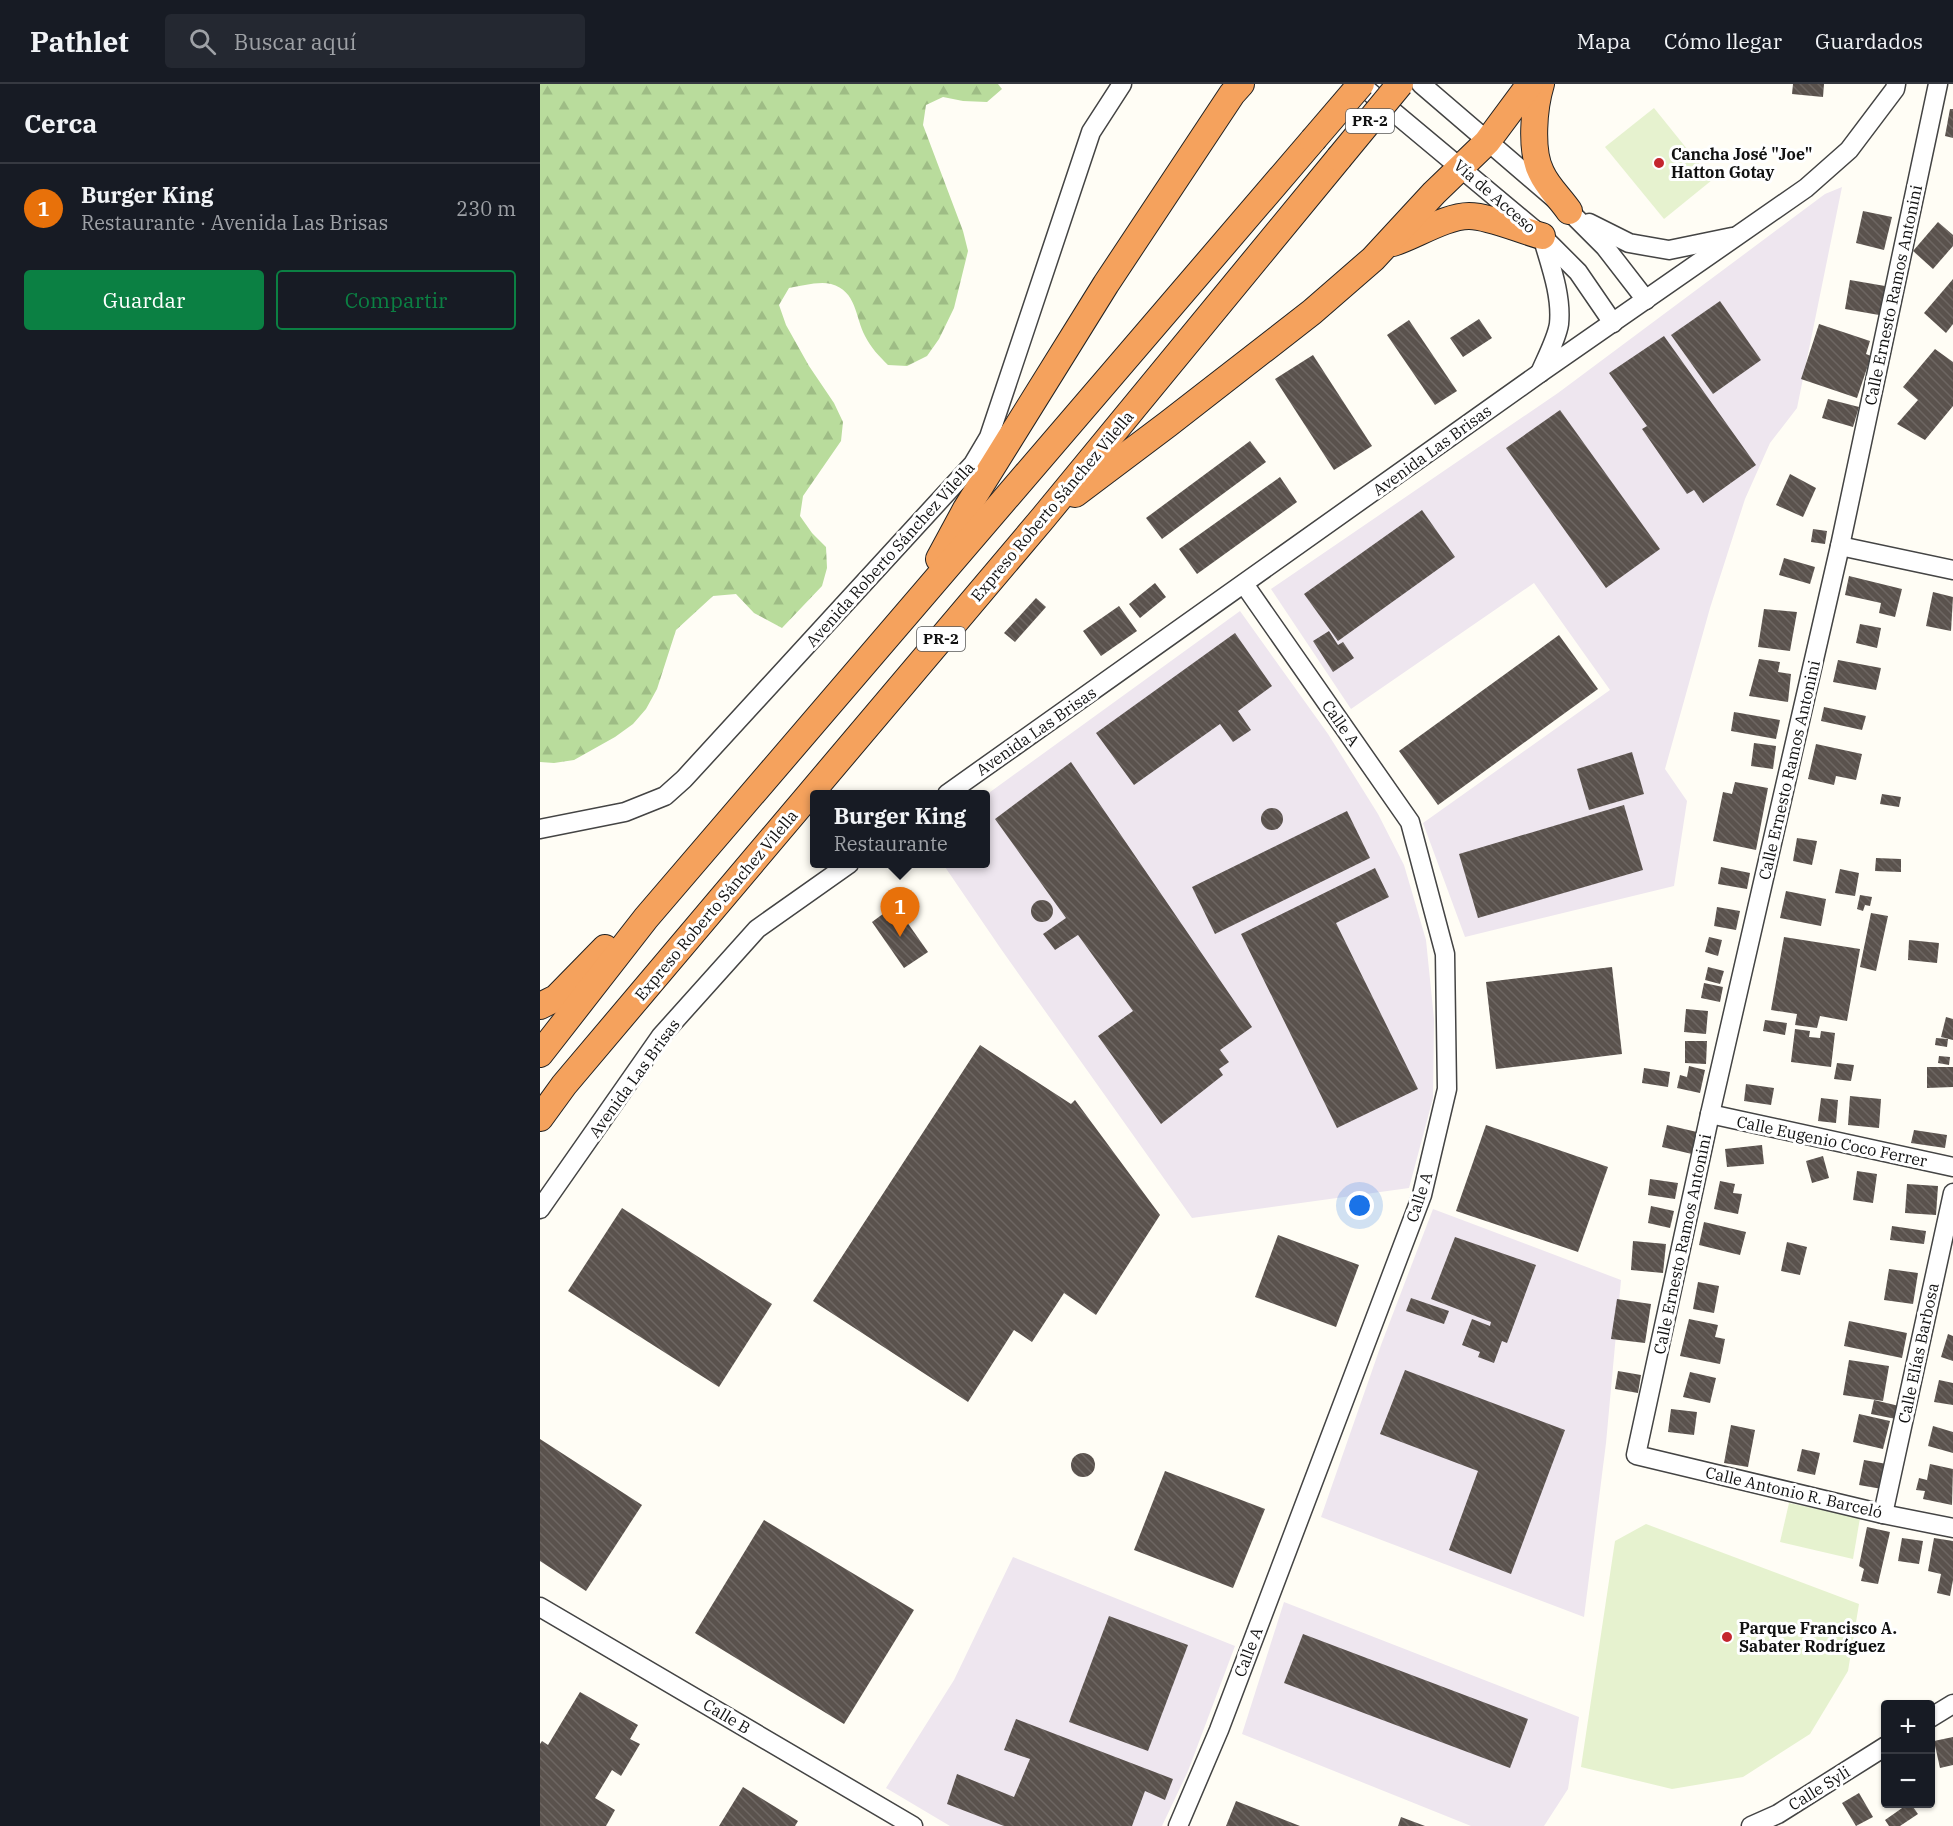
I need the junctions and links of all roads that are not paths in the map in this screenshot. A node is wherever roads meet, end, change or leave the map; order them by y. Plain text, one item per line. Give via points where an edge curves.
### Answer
1 (1122, 84) edge
2 (1241, 84) edge
3 (1361, 84) edge
4 (1400, 84) edge
5 (1421, 84) edge
6 (1530, 84) edge
7 (1541, 84) edge
8 (1896, 84) edge
9 (1938, 84) edge
10 (1487, 142) junction
11 (1461, 166) junction
12 (1569, 211) junction
13 (1739, 235) junction
14 (1542, 236) junction
15 (1384, 246) junction
16 (1646, 300) junction
17 (1614, 323) junction
18 (1540, 373) junction
19 (1043, 518) junction
20 (1840, 546) junction
21 (1953, 570) edge
22 (1244, 584) junction
23 (912, 607) junction
24 (813, 790) edge
25 (954, 790) edge
26 (810, 794) edge
27 (540, 829) edge
28 (843, 868) edge
29 (646, 918) junction
30 (540, 1006) edge
31 (540, 1054) edge
32 (1710, 1114) junction
33 (540, 1118) edge
34 (1953, 1167) edge
35 (1953, 1193) edge
36 (540, 1209) edge
37 (1636, 1455) joint
38 (1883, 1514) junction
39 (1953, 1528) edge
40 (540, 1607) edge
41 (1953, 1704) edge
42 (1935, 1715) edge
43 (1881, 1749) edge
44 (913, 1826) edge
45 (1178, 1826) edge
46 (1751, 1826) edge

1 - 27 street, Avenida Roberto Sánchez Vilella via 1091,132 989,437 973,464 665,796 625,812
2 - 23 highway via 1106,284 966,509
3 - 11 street, Vía de Acceso
3 - 23 highway, PR-2, bridge
4 - 19 highway, Expreso Roberto Sánchez Vilella / PR-2, bridge
5 - 10 street
6 - 10 highway
7 - 12 highway via 1536,99 1533,145 1541,172
8 - 13 street, Avenida Las Brisas via 1849,150 1806,188
9 - 20 street, Calle Ernesto Ramos Antonini
10 - 11 highway
10 - 12 street
11 - 14 street, Vía de Acceso
11 - 15 highway
12 - 13 street via 1629,243 1669,250
12 - 16 street via 1605,247
13 - 16 street, Avenida Las Brisas
14 - 15 highway via 1468,216 1430,226
14 - 17 street, Vía de Acceso via 1578,272
14 - 18 street via 1559,305 1559,327
15 - 19 highway via 1312,312
16 - 17 street, Avenida Las Brisas
17 - 18 street, Avenida Las Brisas
18 - 22 street, Avenida Las Brisas
19 - 24 highway, Expreso Roberto Sánchez Vilella / PR-2
20 - 21 street
20 - 32 street, Calle Ernesto Ramos Antonini
22 - 25 street, Avenida Las Brisas
22 - 45 street, Calle A via 1410,822 1445,954 1447,1089 1422,1195 1219,1730
23 - 29 highway, PR-2
26 - 33 highway, Expreso Roberto Sánchez Vilella / PR-2
28 - 36 street, Avenida Las Brisas via 757,929 661,1036
29 - 30 highway via 600,952 556,998
29 - 31 highway, PR-2
32 - 34 street, Calle Eugenio Coco Ferrer
32 - 37 street, Calle Ernesto Ramos Antonini
35 - 38 street, Calle Elías Barbosa
37 - 38 street, Calle Antonio R. Barceló
38 - 39 street, Calle Antonio R. Barceló
40 - 44 street, Calle B
41 - 42 street
43 - 46 street, Calle Syli via 1778,1814

